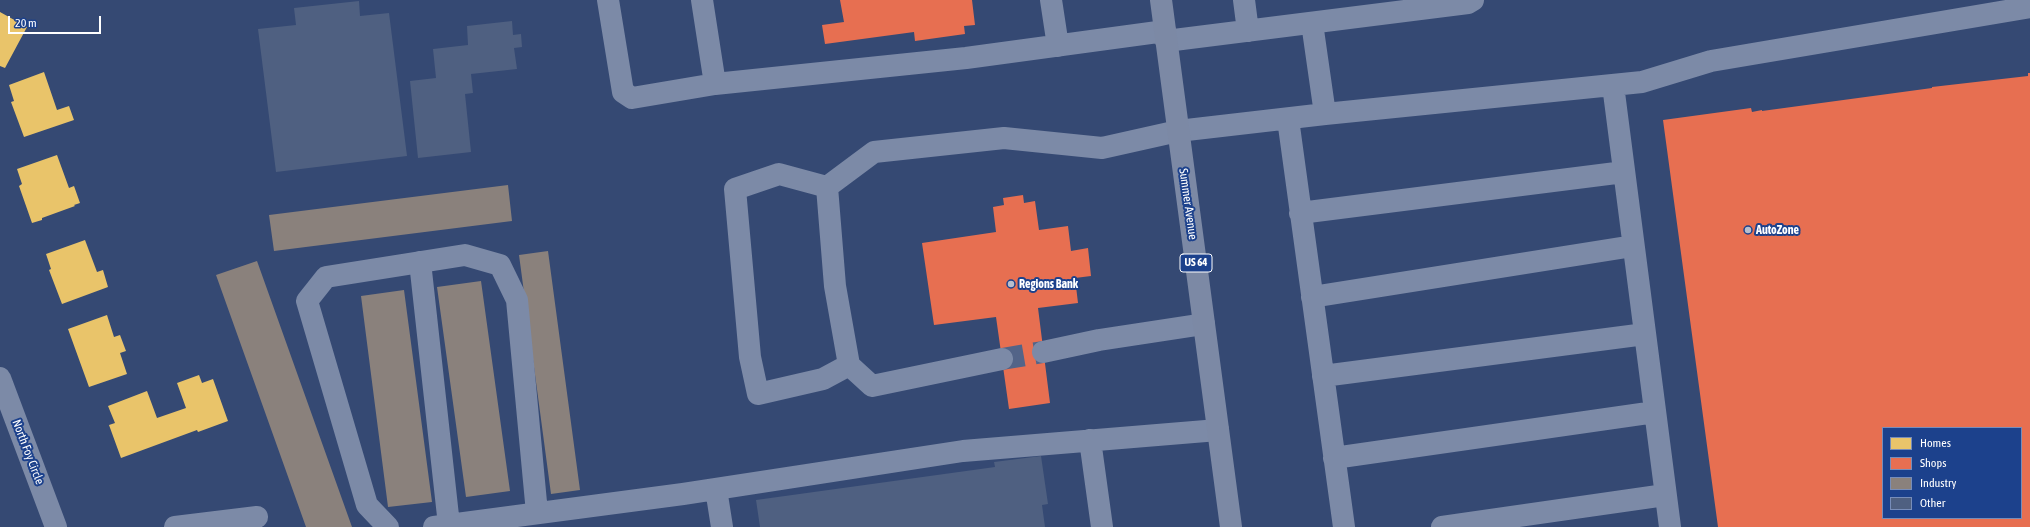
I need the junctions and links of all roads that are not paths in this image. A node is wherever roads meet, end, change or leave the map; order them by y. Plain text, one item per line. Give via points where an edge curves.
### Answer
1 (608, 0) edge
2 (702, 0) edge
3 (1051, 0) edge
4 (1161, 0) edge
5 (1244, 0) edge
6 (1471, 1) edge
7 (2030, 7) edge
8 (1312, 23) junction
9 (1248, 31) junction
10 (1165, 36) junction
11 (1058, 46) junction
12 (714, 84) junction
13 (1612, 85) junction
14 (1325, 114) junction
15 (1288, 119) junction
16 (1178, 131) junction
17 (1624, 172) junction
18 (827, 187) junction
19 (1300, 213) junction
20 (1633, 246) junction
21 (420, 262) junction
22 (1312, 297) junction
23 (1204, 324) junction
24 (1645, 334) junction
25 (1043, 352) tunnel mouth
26 (1002, 359) tunnel mouth
27 (849, 365) junction
28 (1323, 376) junction
29 (0, 378) edge
30 (1655, 412) junction
31 (1218, 430) junction
32 (1090, 440) junction
33 (1334, 458) junction
34 (716, 489) junction
35 (1666, 495) junction
36 (538, 513) junction
37 (257, 517) dead end
38 (442, 526) edge
39 (56, 527) edge
40 (175, 527) edge
41 (388, 527) edge
42 (722, 527) edge
43 (1102, 527) edge
44 (1231, 527) edge
45 (1344, 527) edge
46 (1442, 527) edge
47 (1670, 527) edge

1 - 12 street via 623,92 632,98
2 - 12 street
3 - 11 street
4 - 10 main road, Summer Avenue / US 64
5 - 9 street
6 - 8 street
7 - 13 street via 1711,61 1642,82
8 - 9 street
8 - 14 street
9 - 10 street
10 - 11 street
10 - 16 main road, Summer Avenue / US 64
11 - 12 street via 892,67
13 - 14 street
13 - 17 street
14 - 15 street
15 - 16 street
15 - 19 street
16 - 18 street via 1102,148 1004,138 874,152
16 - 23 main road, Summer Avenue / US 64
17 - 19 street
17 - 20 street
18 - 27 street via 835,286
18 - 27 street via 779,174 735,188 750,357 758,394 823,379
19 - 22 street
20 - 22 street
20 - 24 street
21 - 36 street via 465,255 500,265 517,300
21 - 38 street
21 - 41 street via 326,277 307,301 367,505
22 - 28 street
23 - 25 street via 1099,340
23 - 31 main road, Summer Avenue / US 64
24 - 28 street
24 - 30 street
26 - 27 street via 872,386
28 - 33 street
29 - 39 street, North Foy Circle
30 - 33 street
30 - 35 street
31 - 32 street
31 - 44 main road, Summer Avenue / US 64
32 - 34 street via 964,450
32 - 43 street
33 - 45 street
34 - 36 street
34 - 42 street
35 - 46 street
35 - 47 street
36 - 38 street
37 - 40 street

